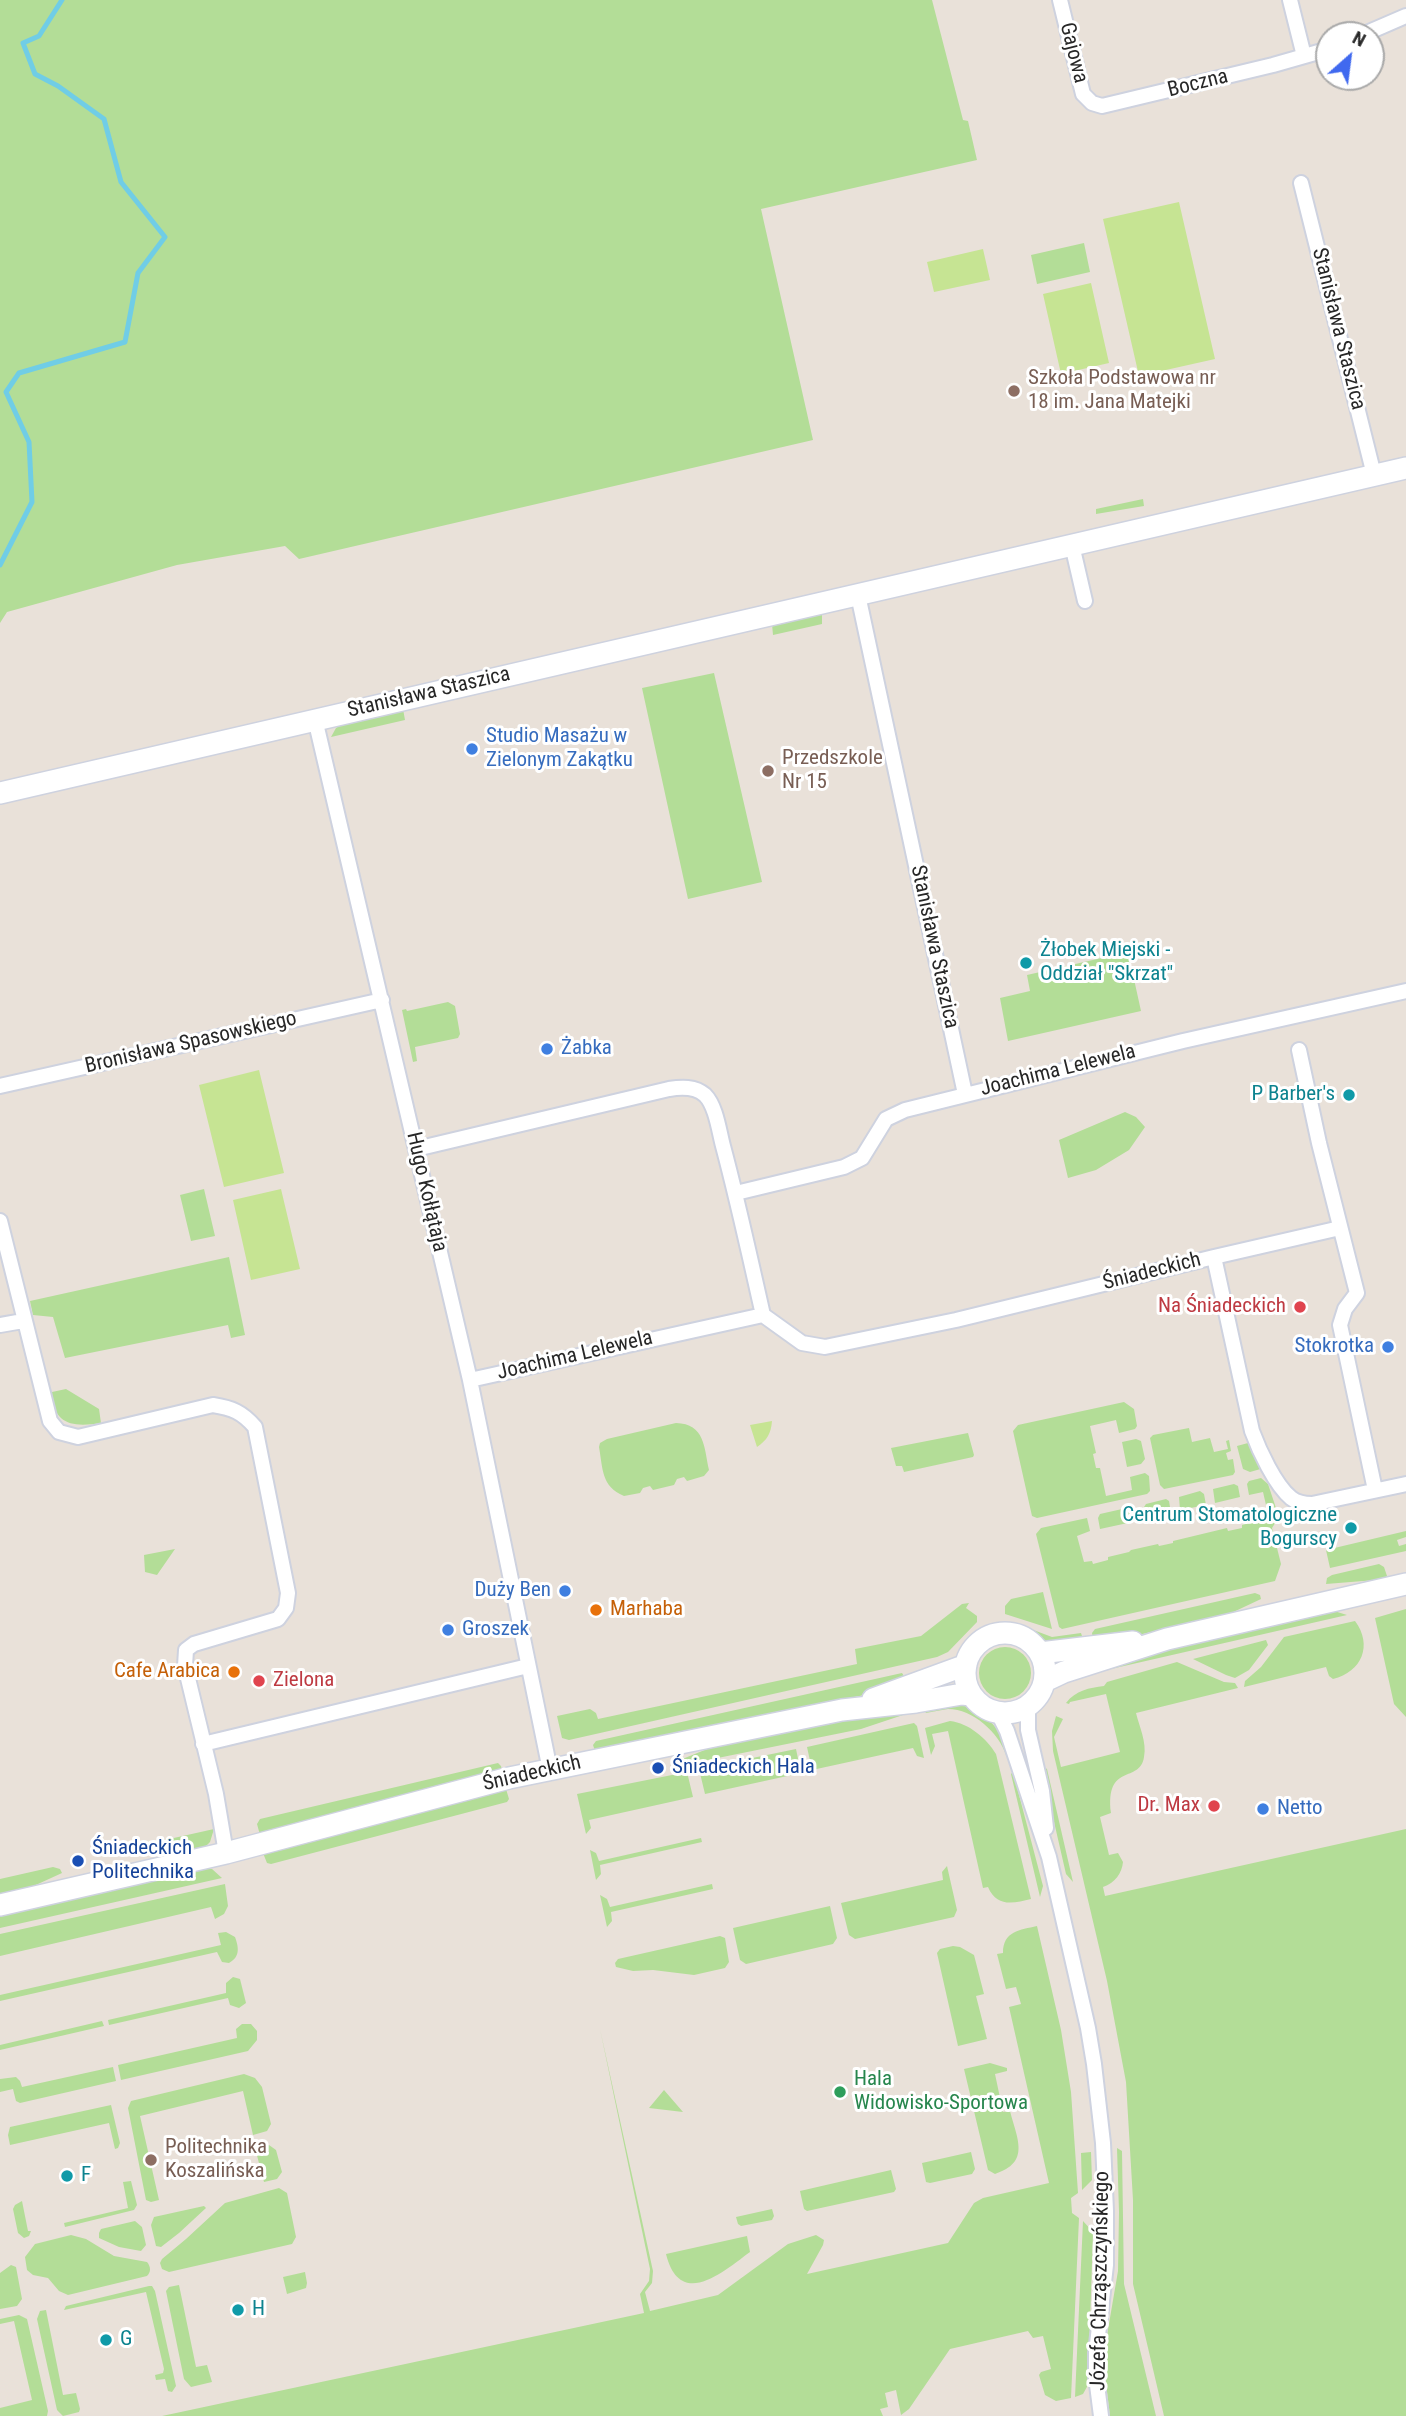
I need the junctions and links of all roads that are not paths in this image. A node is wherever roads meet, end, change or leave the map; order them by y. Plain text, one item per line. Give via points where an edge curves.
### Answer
1 (1060, 0) edge
2 (1290, 0) edge
3 (1406, 16) edge
4 (1385, 25) edge
5 (1315, 53) edge
6 (1304, 57) junction
7 (1092, 103) joint
8 (1301, 183) dead end
9 (1406, 468) edge
10 (1374, 475) junction
11 (1072, 545) junction
12 (858, 595) junction
13 (1085, 601) dead end
14 (315, 719) junction
15 (0, 793) edge
16 (1406, 991) edge
17 (382, 1000) junction
18 (1299, 1050) dead end
19 (0, 1086) edge
20 (965, 1094) junction
21 (415, 1149) junction
22 (736, 1193) junction
23 (0, 1221) edge
24 (1340, 1228) junction
25 (1214, 1257) junction
26 (763, 1315) junction
27 (23, 1321) junction
28 (0, 1325) edge
29 (470, 1380) junction
30 (1406, 1484) edge
31 (1375, 1490) junction
32 (1406, 1584) edge
33 (1167, 1639) junction
34 (1040, 1653) junction
35 (966, 1665) junction
36 (528, 1666) junction
37 (1045, 1681) junction
38 (971, 1695) junction
39 (1028, 1706) junction
40 (842, 1710) junction
41 (998, 1713) junction
42 (203, 1744) junction
43 (550, 1770) junction
44 (226, 1853) junction
45 (1049, 1857) junction
46 (0, 1905) edge
47 (1101, 2416) edge

1 - 7 street, Gajowa via 1083,94
2 - 6 street
3 - 4 street
5 - 6 street, Boczna
6 - 7 street, Boczna via 1115,104
8 - 10 street, Stanisława Staszica
9 - 10 street, Stanisława Staszica
10 - 11 street, Stanisława Staszica
11 - 12 street, Stanisława Staszica
11 - 13 street
12 - 14 street, Stanisława Staszica
12 - 20 street, Stanisława Staszica
14 - 15 street, Stanisława Staszica
14 - 17 street, Hugo Kołłątaja
16 - 20 street, Joachima Lelewela
17 - 19 street, Bronisława Spasowskiego
17 - 21 street, Hugo Kołłątaja
18 - 24 street
20 - 22 street, Joachima Lelewela via 886,1119 862,1158 844,1167
21 - 22 street via 684,1087 698,1090 711,1106
21 - 29 street, Hugo Kołłątaja
22 - 26 street
23 - 27 street
24 - 25 street
24 - 31 street via 1357,1293 1340,1325
25 - 26 street, Śniadeckich via 825,1347 802,1343
25 - 31 street, Śniadeckich via 1252,1431 1286,1493 1300,1503 1311,1504
26 - 29 street, Joachima Lelewela
27 - 28 street
27 - 42 street via 50,1420 59,1432 78,1437 213,1405 244,1414 255,1427 282,1557 286,1608 278,1619 186,1650 185,1666
29 - 36 street, Hugo Kołłątaja
30 - 31 street, Śniadeckich
32 - 33 street
33 - 34 street
33 - 37 street
34 - 35 street via 1018,1635 996,1634 980,1642
34 - 37 street
35 - 38 street via 965,1681
35 - 40 street, Śniadeckich
36 - 42 street
36 - 43 street, Hugo Kołłątaja
37 - 39 street
38 - 40 street, Śniadeckich
38 - 41 street
39 - 41 street
39 - 45 street, Józefa Chrząszczyńskiego
40 - 43 street, Śniadeckich
41 - 45 street, Józefa Chrząszczyńskiego
42 - 44 street
43 - 44 street, Śniadeckich
44 - 46 street, Śniadeckich
45 - 47 street, Józefa Chrząszczyńskiego via 1088,2028 1103,2143 1106,2264 1096,2377

